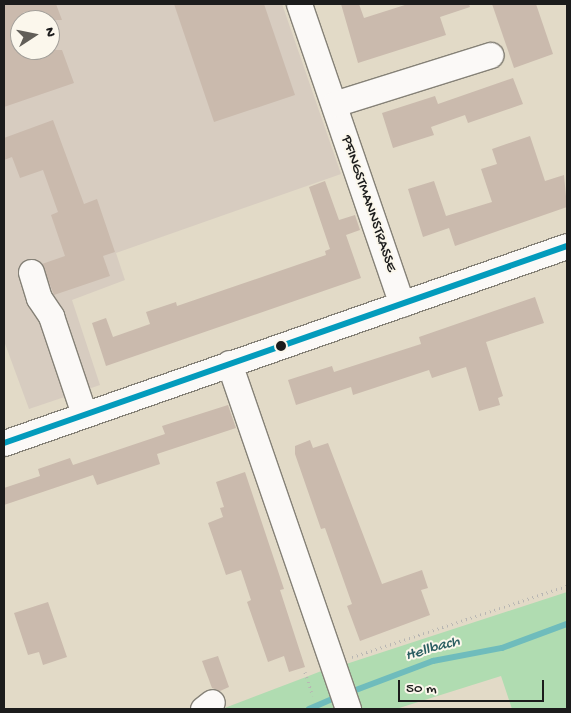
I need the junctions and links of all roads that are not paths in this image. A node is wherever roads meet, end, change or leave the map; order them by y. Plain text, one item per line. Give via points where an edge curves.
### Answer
1 (299, 4) edge
2 (490, 55) dead end
3 (334, 104) junction
4 (567, 246) edge
5 (31, 272) dead end
6 (402, 304) junction
7 (229, 363) junction
8 (84, 414) junction
9 (4, 443) edge
10 (348, 709) edge

1 - 3 street, PFINGSTMANNSTRASSE
2 - 3 street
3 - 6 street, PFINGSTMANNSTRASSE
4 - 6 street
5 - 8 street via 39,298 51,316
6 - 7 street
7 - 8 street
7 - 10 street
8 - 9 street

